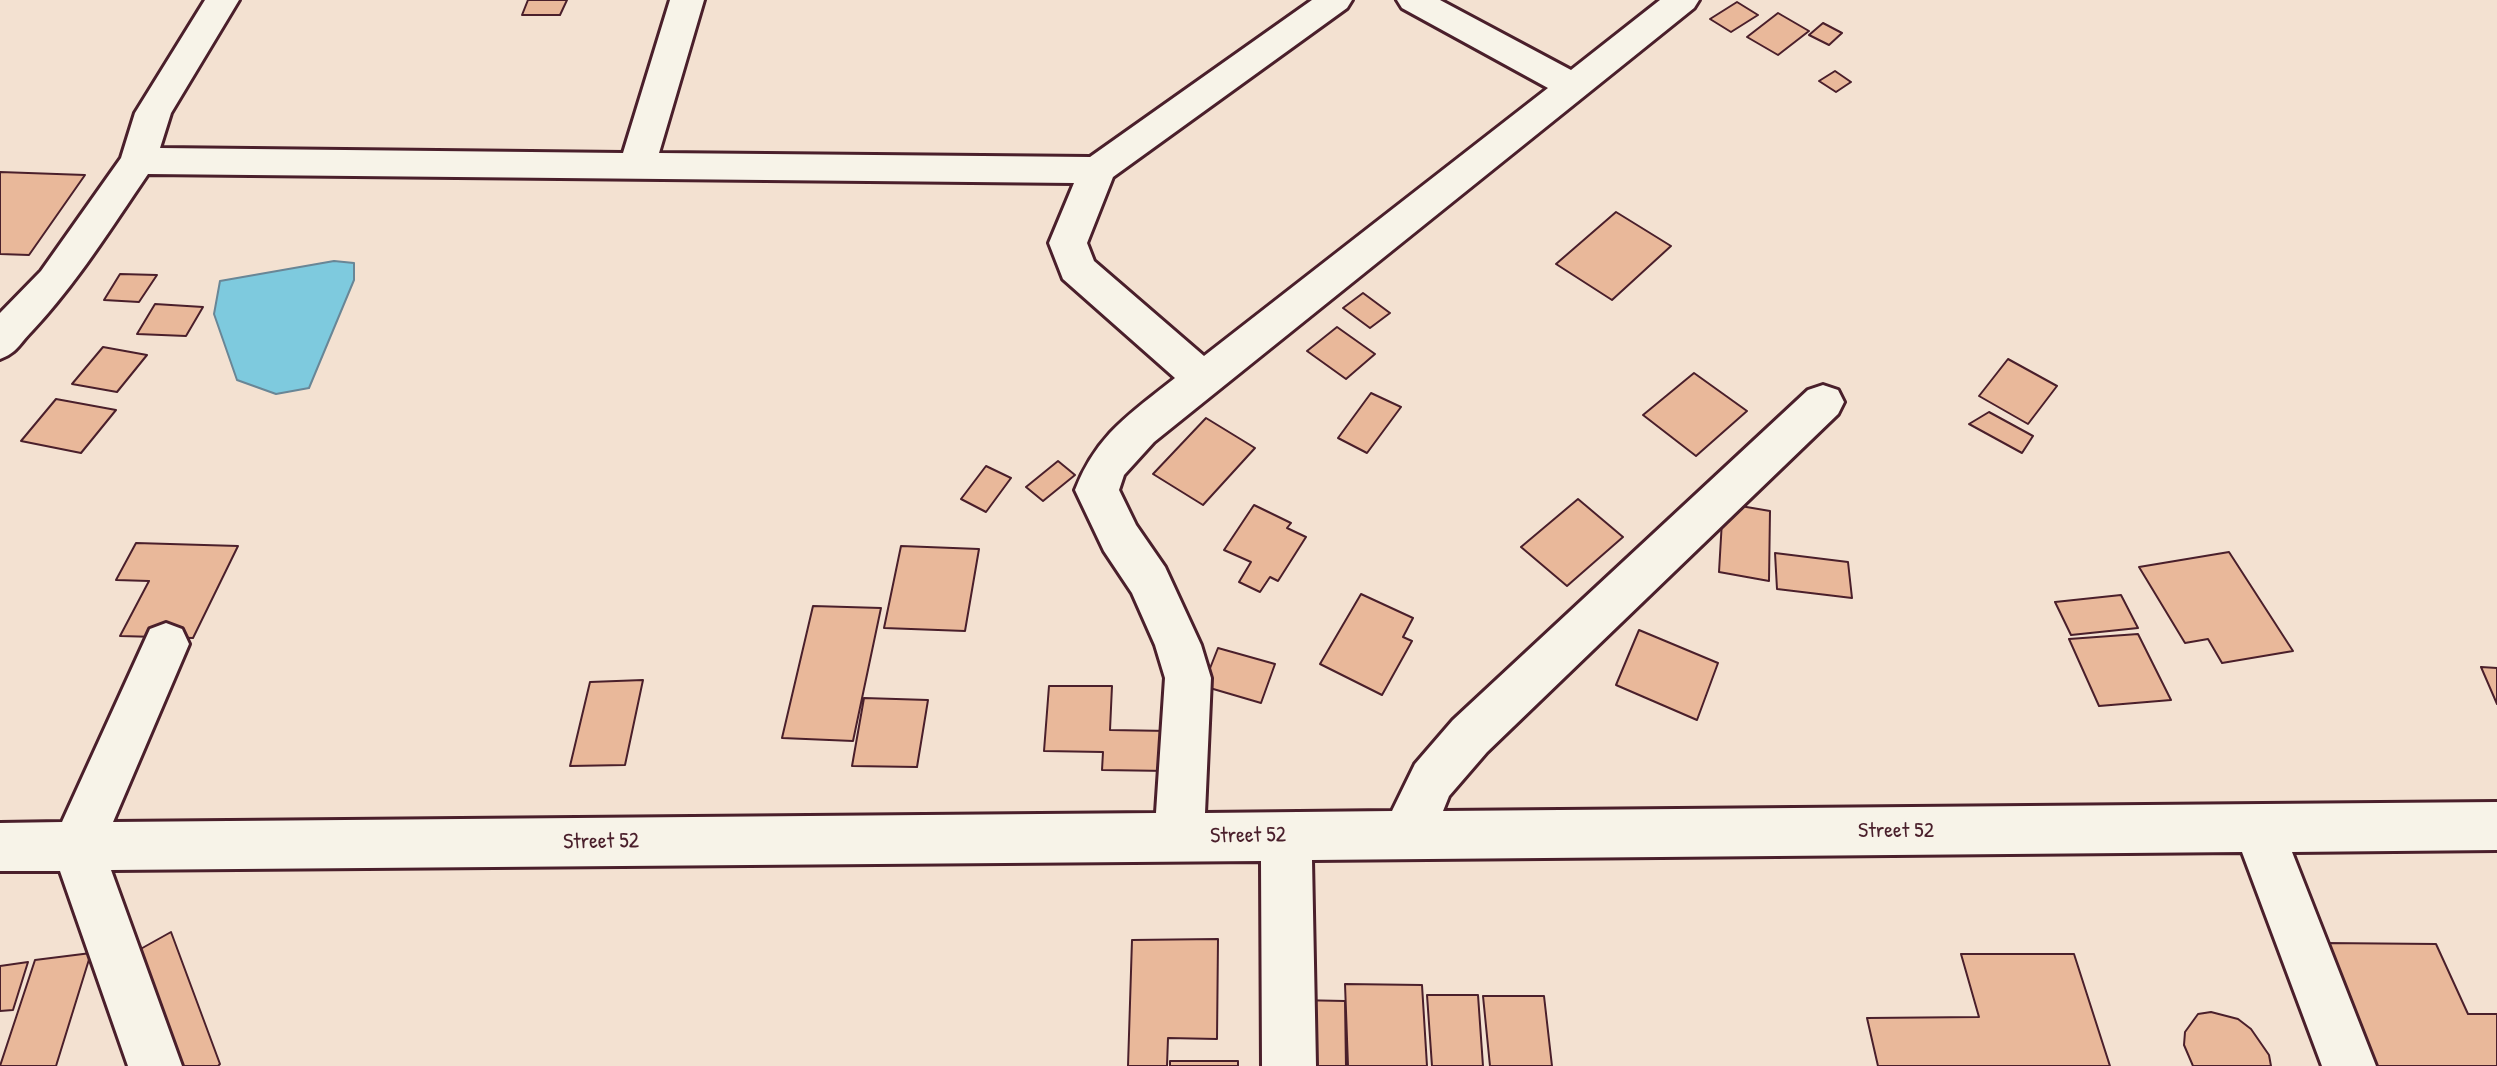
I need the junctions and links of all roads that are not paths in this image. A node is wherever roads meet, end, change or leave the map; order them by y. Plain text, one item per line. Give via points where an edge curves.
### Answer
1 (222, 0) edge
2 (687, 0) edge
3 (1335, 0) edge
4 (1414, 0) edge
5 (1682, 0) edge
6 (1573, 86) junction
7 (138, 161) junction
8 (637, 166) junction
9 (1098, 170) junction
10 (0, 343) edge
11 (1204, 379) junction
12 (1823, 402) dead end
13 (166, 644) dead end
14 (2497, 826) edge
15 (2258, 828) junction
16 (1286, 835) junction
17 (1407, 835) junction
18 (1179, 837) junction
19 (77, 846) junction
20 (0, 847) edge
21 (155, 1066) edge
22 (1289, 1066) edge
23 (2349, 1066) edge

1 - 7 street via 153,113
2 - 8 street
3 - 9 street
4 - 6 street
5 - 6 street
6 - 11 street
7 - 8 street
7 - 10 street via 55,281
8 - 9 street
9 - 11 street via 1068,243 1077,269
11 - 18 street via 1139,430 1106,466 1097,490 1149,581 1188,678
12 - 17 street via 1470,736 1432,780
13 - 19 street
14 - 15 street, Street 52
15 - 17 street, Street 52
15 - 23 street
16 - 17 street, Street 52
16 - 18 street, Street 52
16 - 22 street
18 - 19 street, Street 52
19 - 20 street, Street 52
19 - 21 street

